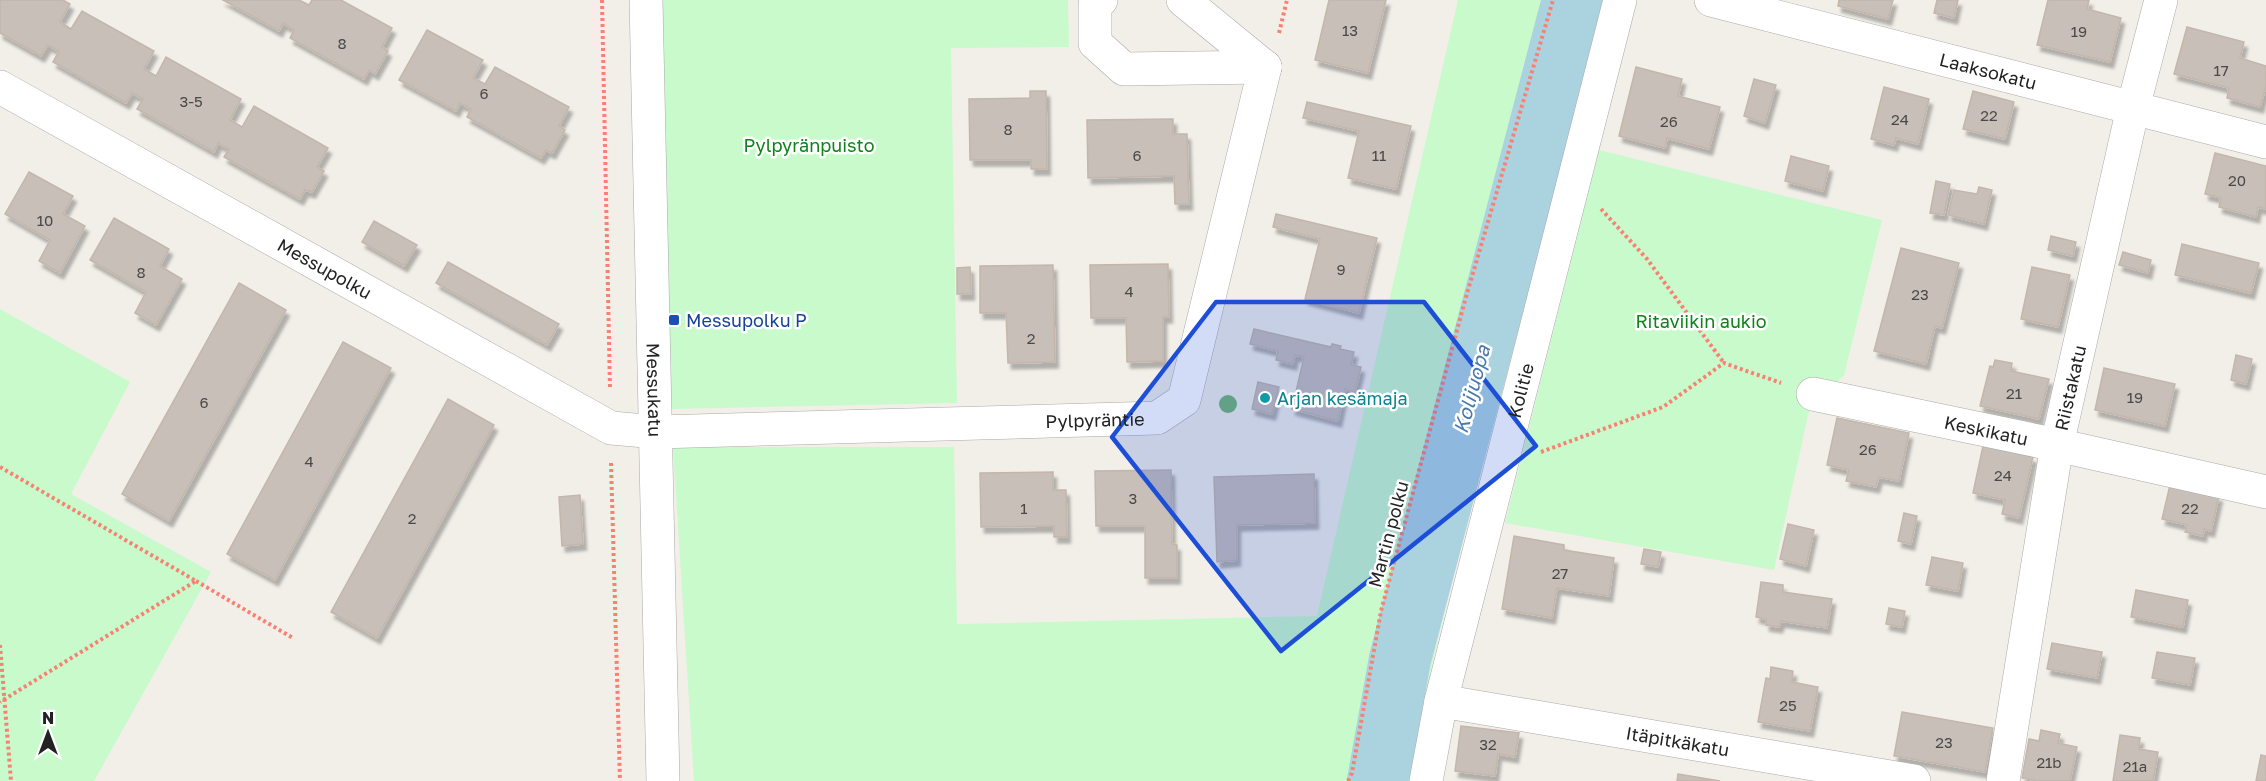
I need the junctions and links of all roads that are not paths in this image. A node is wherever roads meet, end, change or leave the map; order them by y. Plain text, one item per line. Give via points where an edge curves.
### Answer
1 (646, 0) edge
2 (1101, 0) edge
3 (1182, 0) edge
4 (1620, 0) edge
5 (1711, 0) edge
6 (2161, 0) edge
7 (1265, 67) junction
8 (0, 87) edge
9 (2133, 108) junction
10 (2266, 142) edge
11 (1813, 394) road end
12 (657, 432) junction
13 (2057, 445) junction
14 (2266, 492) edge
15 (1441, 701) junction
16 (663, 781) edge
17 (1426, 781) edge
18 (1914, 781) edge
19 (2003, 781) edge

1 - 12 street, Messukatu
2 - 7 street via 1095,6 1095,43 1124,69
3 - 7 street
4 - 15 street, Kolitie
5 - 9 street, Laaksokatu
6 - 9 street, Riistakatu
7 - 12 street, Pylpyräntie via 1184,400 1157,418
8 - 12 street, Messupolku via 610,428
9 - 10 street, Laaksokatu
9 - 13 street, Riistakatu
11 - 13 street, Keskikatu
12 - 16 street, Messukatu
13 - 14 street, Keskikatu
13 - 19 street, Riistakatu
15 - 17 street, Kolitie
15 - 18 street, Itäpitkäkatu

